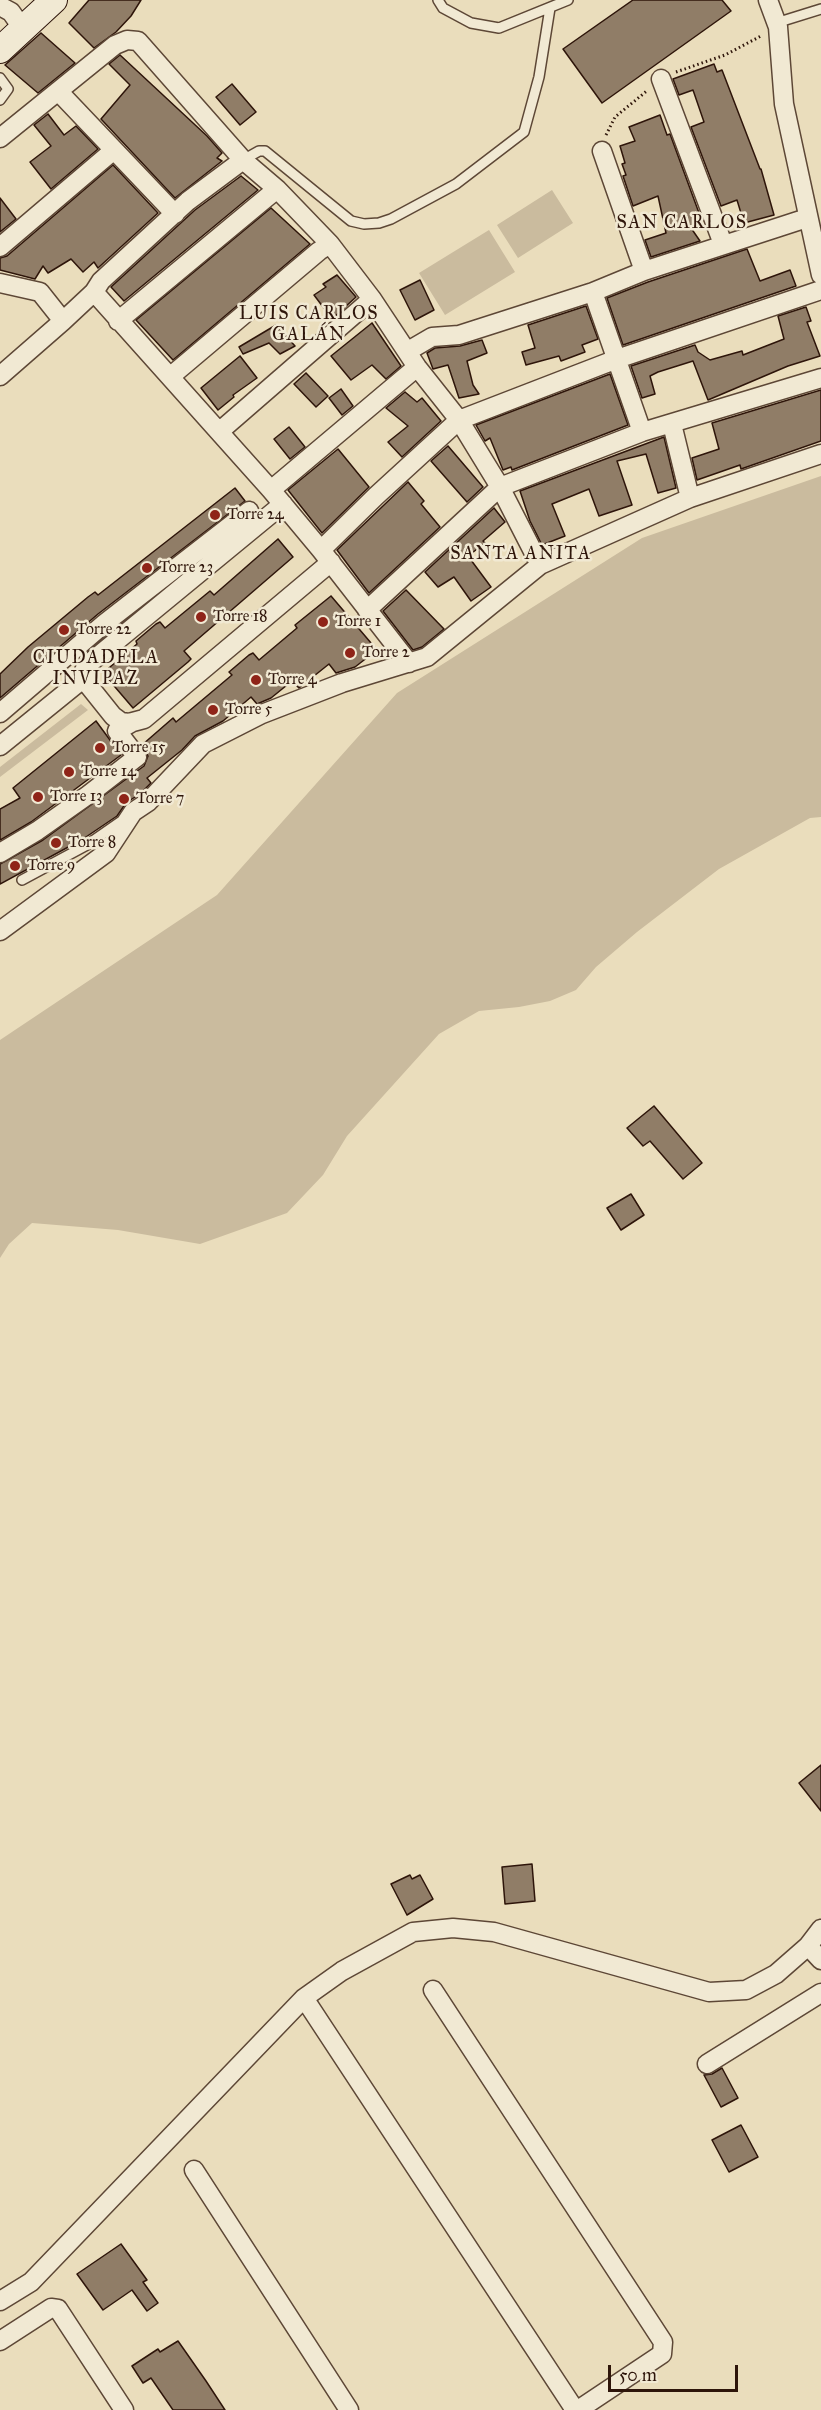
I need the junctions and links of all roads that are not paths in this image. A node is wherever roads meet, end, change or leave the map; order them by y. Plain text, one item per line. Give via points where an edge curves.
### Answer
1 (54, 0) edge
2 (438, 0) edge
3 (568, 0) edge
4 (768, 0) edge
5 (0, 6) edge
6 (550, 8) junction
7 (821, 9) edge
8 (776, 23) junction
9 (23, 29) junction
10 (0, 50) edge
11 (0, 78) edge
12 (661, 79) dead end
13 (58, 91) junction
14 (0, 100) edge
15 (0, 138) edge
16 (114, 150) junction
17 (602, 151) dead end
18 (243, 160) junction
19 (277, 189) junction
20 (175, 214) junction
21 (807, 218) junction
22 (330, 244) junction
23 (723, 244) junction
24 (0, 247) edge
25 (644, 271) junction
26 (821, 275) edge
27 (0, 283) edge
28 (821, 290) edge
29 (94, 292) junction
30 (593, 292) junction
31 (372, 299) junction
32 (63, 321) junction
33 (118, 321) junction
34 (412, 359) junction
35 (617, 359) junction
36 (0, 376) edge
37 (171, 376) junction
38 (821, 378) edge
39 (459, 420) junction
40 (672, 424) junction
41 (220, 431) junction
42 (642, 432) junction
43 (821, 454) edge
44 (500, 487) junction
45 (271, 490) junction
46 (690, 498) junction
47 (283, 504) junction
48 (249, 511) dead end
49 (326, 556) junction
50 (540, 565) junction
51 (367, 610) junction
52 (409, 663) junction
53 (84, 678) junction
54 (0, 713) edge
55 (131, 723) junction
56 (0, 746) edge
57 (134, 812) junction
58 (0, 853) edge
59 (22, 880) dead end
60 (0, 931) edge
61 (821, 1929) edge
62 (808, 1946) junction
63 (821, 1960) edge
64 (433, 1990) dead end
65 (821, 1993) edge
66 (303, 1998) junction
67 (707, 2064) dead end
68 (194, 2170) dead end
69 (0, 2301) edge
70 (0, 2342) edge
71 (124, 2410) edge
72 (349, 2410) edge
73 (576, 2410) edge

1 - 9 street
2 - 6 lane via 443,8 471,23 499,28
3 - 6 lane
4 - 8 street
5 - 9 street via 11,12
6 - 18 lane via 539,77 524,132 456,184 391,219 364,224 351,221 265,151 259,150
7 - 8 lane
8 - 21 street via 784,104
9 - 10 street
11 - 14 lane via 8,89
12 - 23 street
13 - 15 street
13 - 16 street
13 - 18 street via 115,45 138,41
16 - 20 street
16 - 24 street
17 - 25 street
18 - 19 street
18 - 20 street
19 - 22 street
19 - 33 street
20 - 29 street via 101,281
21 - 23 street
21 - 26 street
22 - 31 street
22 - 37 street
23 - 25 street
25 - 30 street
27 - 32 street via 44,294
28 - 35 street
29 - 32 street
29 - 33 street
30 - 34 street via 459,335 432,337
30 - 35 street
31 - 34 street
31 - 41 street
32 - 36 street
33 - 37 street
34 - 39 street
34 - 45 street
35 - 39 street
35 - 42 street
37 - 41 street
38 - 40 street
39 - 44 street
39 - 49 street via 376,496
40 - 42 street
40 - 46 street
41 - 45 street
42 - 44 street
43 - 46 street
44 - 50 street
44 - 51 street
45 - 47 street
46 - 50 street
47 - 49 street
47 - 53 street via 90,662
48 - 54 street via 105,622
49 - 51 street
49 - 55 street via 144,719
50 - 52 street via 427,657
51 - 52 street
52 - 57 street via 342,682 262,714 203,744
53 - 55 street via 113,716
53 - 56 street
55 - 58 street via 117,731 137,757 37,831
57 - 59 lane
57 - 60 street via 106,853
61 - 62 street
62 - 63 street
62 - 66 street via 776,1974 746,1990 710,1992 494,1932 412,1932
64 - 73 street via 662,2337 662,2354
65 - 67 street
66 - 69 street via 31,2282
66 - 73 street
68 - 72 street
70 - 71 street via 51,2308 58,2309

